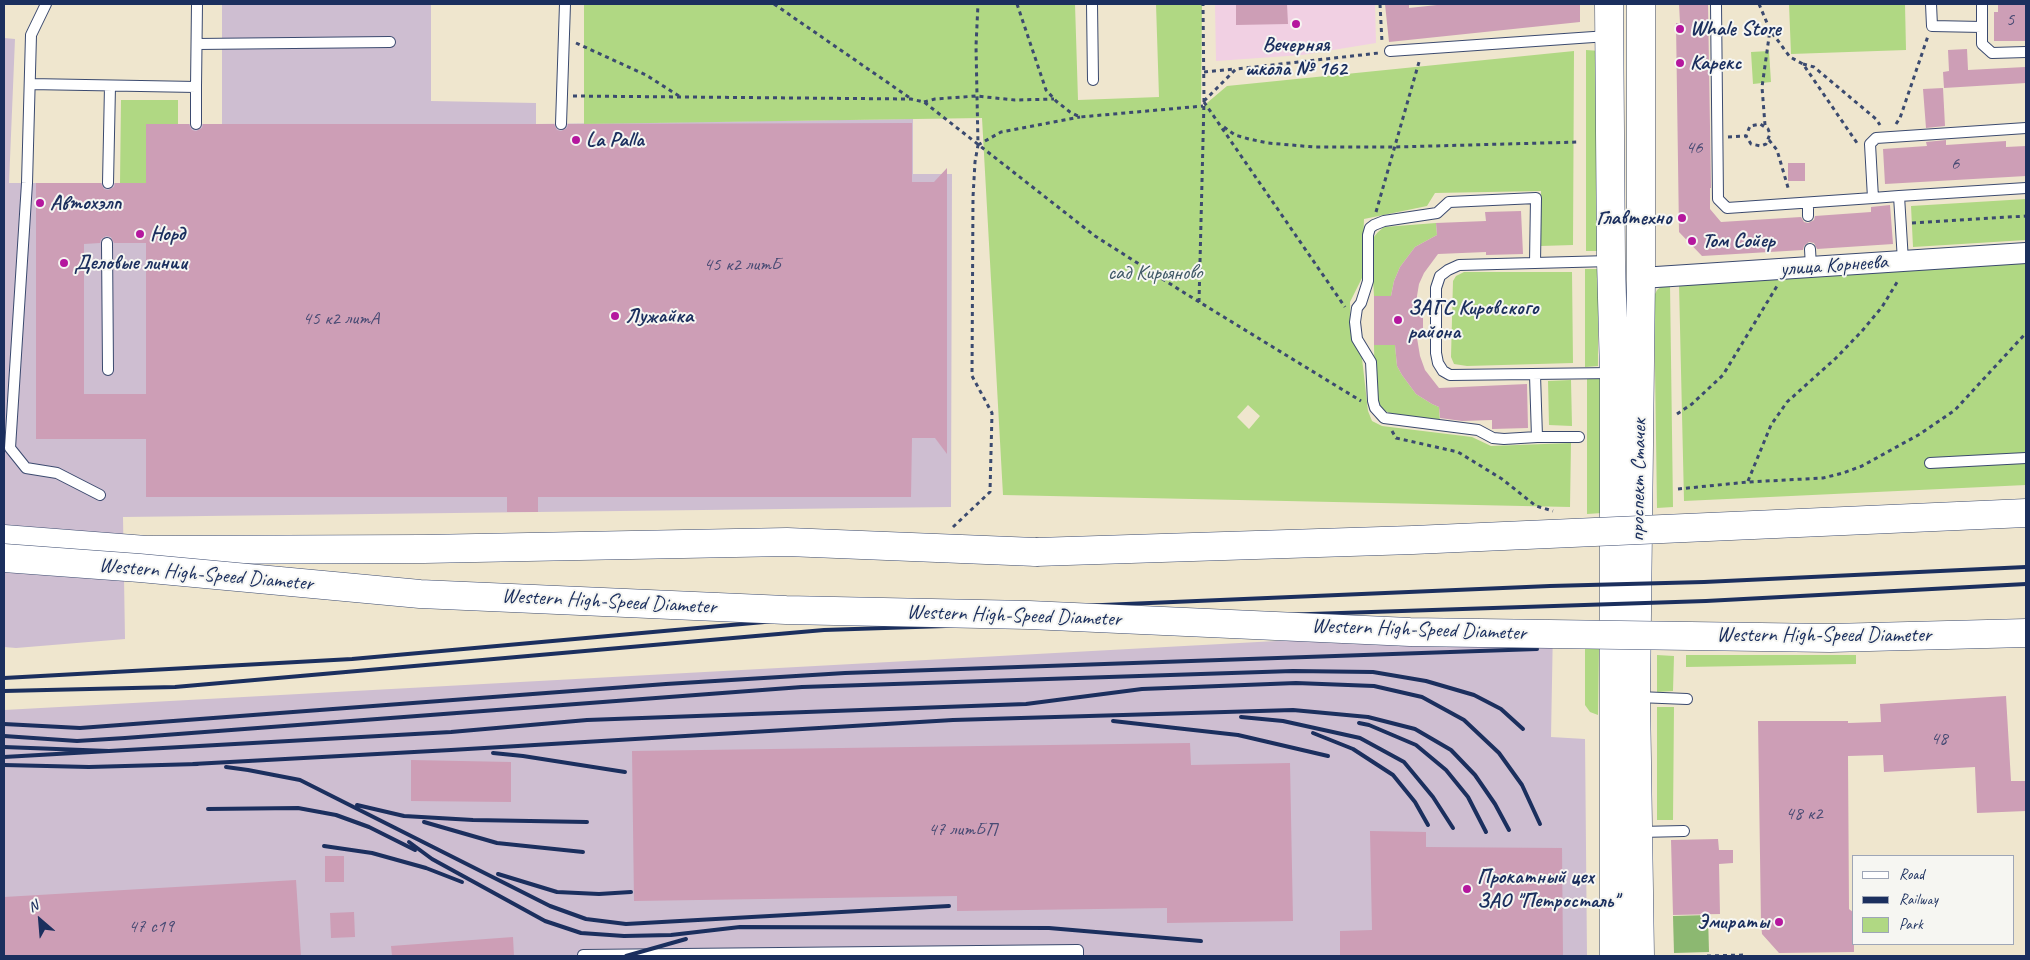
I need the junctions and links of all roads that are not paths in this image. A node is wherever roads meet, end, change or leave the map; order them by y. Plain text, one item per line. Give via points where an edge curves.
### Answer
1 (46, 4) edge
2 (197, 4) edge
3 (565, 4) edge
4 (1092, 4) edge
5 (1609, 4) edge
6 (1641, 4) edge
7 (1716, 4) edge
8 (1931, 4) edge
9 (1982, 4) edge
10 (1982, 27) junction
11 (1609, 36) junction
12 (390, 42) dead end
13 (197, 44) junction
14 (1390, 51) road end
15 (2026, 52) edge
16 (1093, 80) dead end
17 (30, 84) junction
18 (110, 86) junction
19 (196, 87) junction
20 (196, 124) dead end
21 (561, 124) dead end
22 (2026, 128) edge
23 (108, 183) dead end
24 (2026, 188) edge
25 (1899, 196) junction
26 (1873, 198) junction
27 (1808, 203) junction
28 (1808, 216) dead end
29 (107, 243) dead end
30 (2026, 254) edge
31 (1611, 261) junction
32 (1903, 261) junction
33 (1535, 263) junction
34 (1641, 278) junction
35 (108, 370) dead end
36 (1614, 374) junction
37 (1535, 375) junction
38 (1537, 437) junction
39 (1579, 437) dead end
40 (2026, 458) edge
41 (1930, 463) dead end
42 (100, 495) dead end
43 (2026, 513) edge
44 (4, 539) edge
45 (4, 558) edge
46 (2026, 633) edge
47 (1636, 697) junction
48 (1687, 700) dead end
49 (1684, 831) dead end
50 (1638, 832) junction
51 (583, 954) dead end
52 (1078, 956) edge
53 (1614, 956) edge
54 (1640, 956) edge

1 - 17 lane via 31,35
2 - 13 lane
3 - 21 lane
4 - 16 lane
5 - 11 main road, проспект Стачек
6 - 34 main road, проспект Стачек
7 - 27 lane via 1718,198 1727,208
8 - 10 lane via 1932,26
9 - 10 lane
10 - 15 lane via 1982,44 1992,53
11 - 14 lane
11 - 31 main road, проспект Стачек
12 - 13 lane
13 - 19 lane
17 - 18 lane
17 - 42 lane via 10,448 26,468 57,473
18 - 19 lane
18 - 23 lane
19 - 20 lane
22 - 26 lane via 1876,138 1870,144
24 - 25 lane
25 - 26 lane
25 - 32 lane
26 - 27 lane
27 - 28 lane
29 - 35 lane
30 - 32 street, улица Корнеева
31 - 33 lane
31 - 36 main road, проспект Стачек
32 - 34 street, улица Корнеева via 1811,258 1786,269
33 - 37 lane via 1459,265 1440,276 1436,288 1436,353 1444,371 1450,375
33 - 38 lane via 1536,198 1449,202 1437,213 1384,221 1370,228 1368,281 1354,322 1357,339 1371,362 1375,408 1384,418 1478,430 1493,438
34 - 47 main road, проспект Стачек
36 - 37 lane
36 - 53 main road, проспект Стачек
37 - 38 lane
38 - 39 lane
40 - 41 lane
43 - 44 main road, Western High-Speed Diameter, bridge via 1423,540 1036,552 787,542 146,550
45 - 46 main road, Western High-Speed Diameter, bridge via 420,594 786,610 1029,615 1419,632 1830,638
47 - 48 lane
47 - 50 main road, проспект Стачек
49 - 50 lane
50 - 54 main road, проспект Стачек
51 - 52 lane via 1078,950

